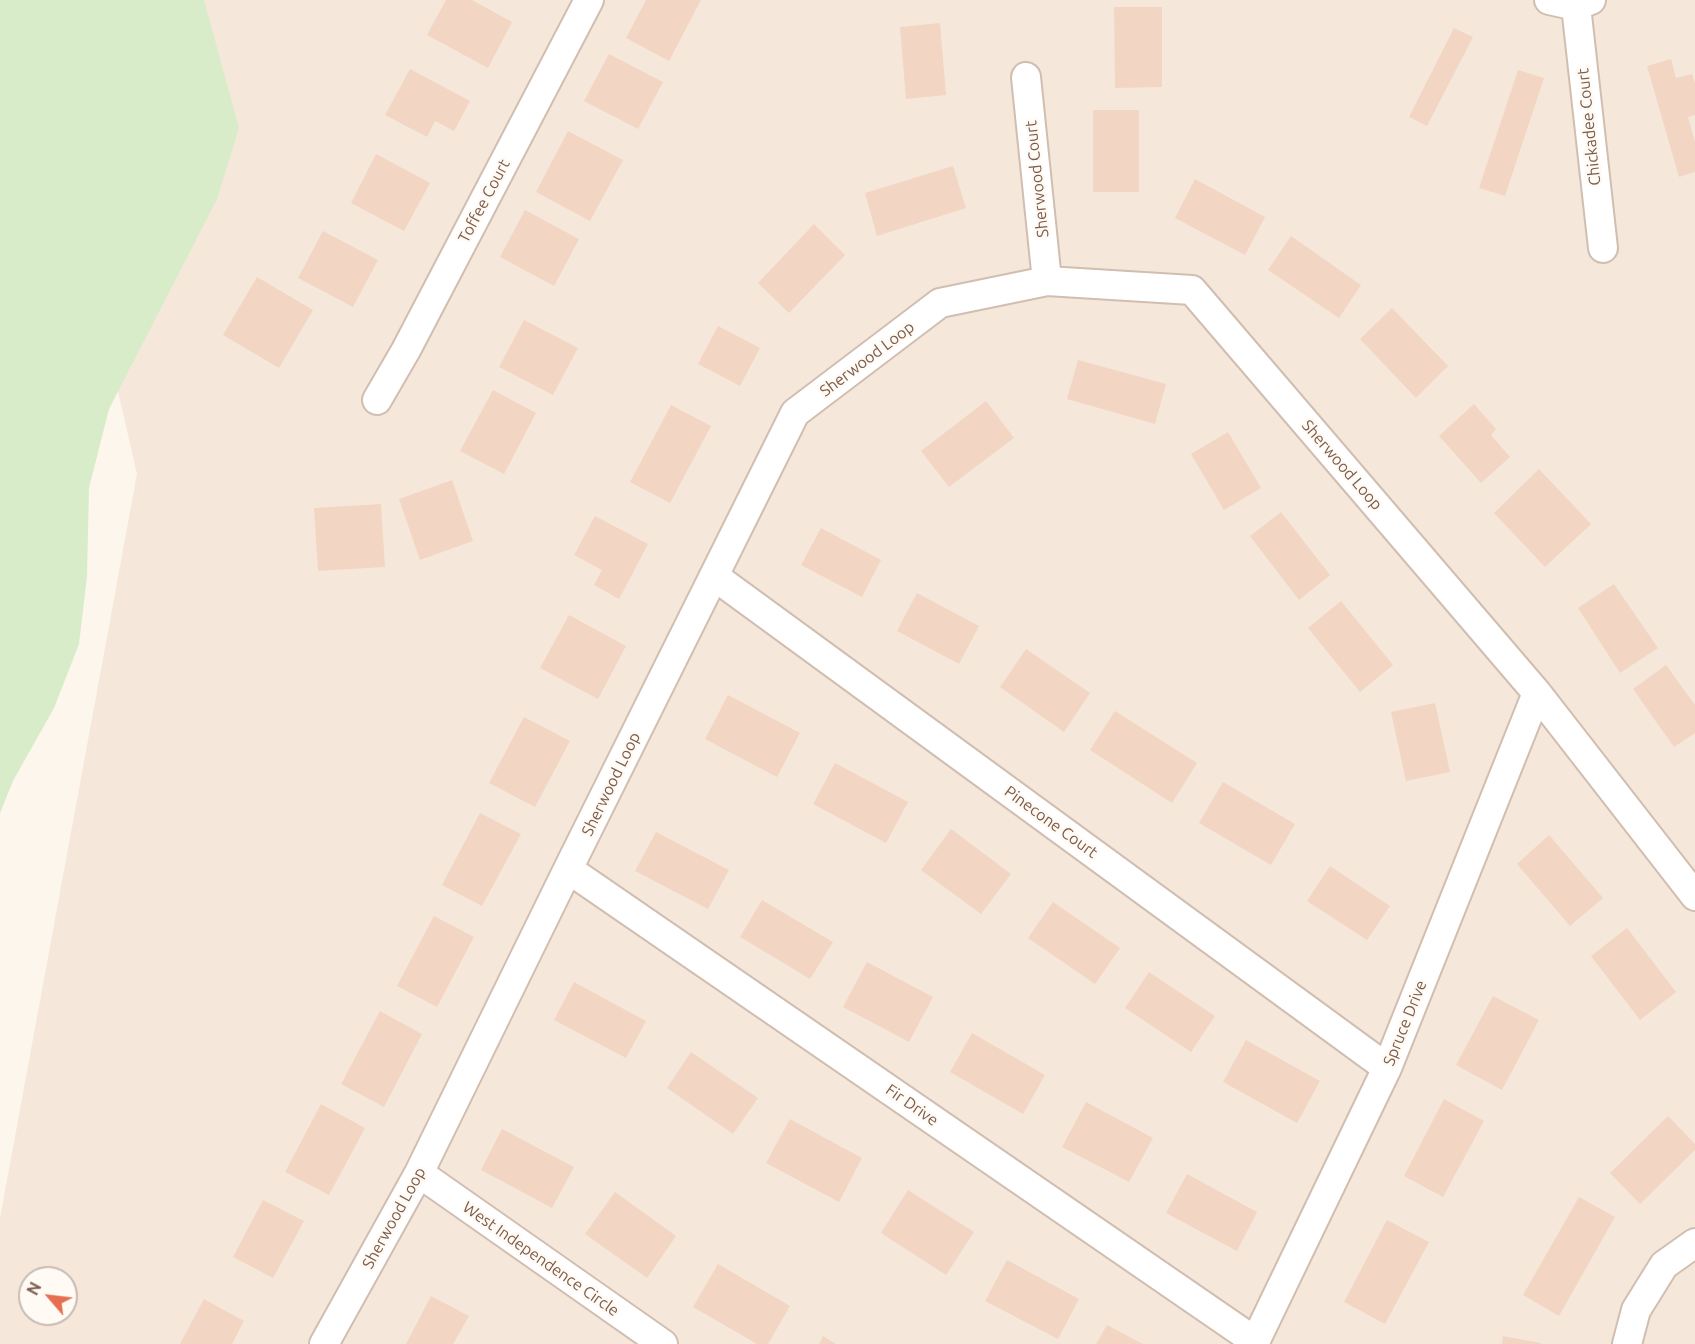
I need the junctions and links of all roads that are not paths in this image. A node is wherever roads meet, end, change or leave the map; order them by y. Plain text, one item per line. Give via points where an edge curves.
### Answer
1 (589, 0) edge
2 (1572, 2) edge
3 (1026, 77) dead end
4 (1603, 248) dead end
5 (1047, 281) junction
6 (377, 400) dead end
7 (714, 576) junction
8 (1538, 693) junction
9 (568, 869) junction
10 (1695, 896) edge
11 (1387, 1068) junction
12 (419, 1173) junction
13 (1695, 1242) edge
14 (1255, 1343) edge
15 (324, 1344) edge
16 (663, 1344) edge
17 (1627, 1344) edge

1 - 6 street, Toffee Court
2 - 4 street, Chickadee Court
3 - 5 street, Sherwood Court
5 - 7 street, Sherwood Loop via 940,303 795,413
5 - 8 street, Sherwood Loop via 1192,290
7 - 9 street, Sherwood Loop
7 - 11 street, Pinecone Court
8 - 10 street, Sherwood Loop
8 - 11 street, Spruce Drive
9 - 12 street, Sherwood Loop
9 - 14 street, Fir Drive
11 - 14 street, Spruce Drive
12 - 15 street, Sherwood Loop
12 - 16 street, West Independence Circle
13 - 17 street via 1664,1265 1636,1310

